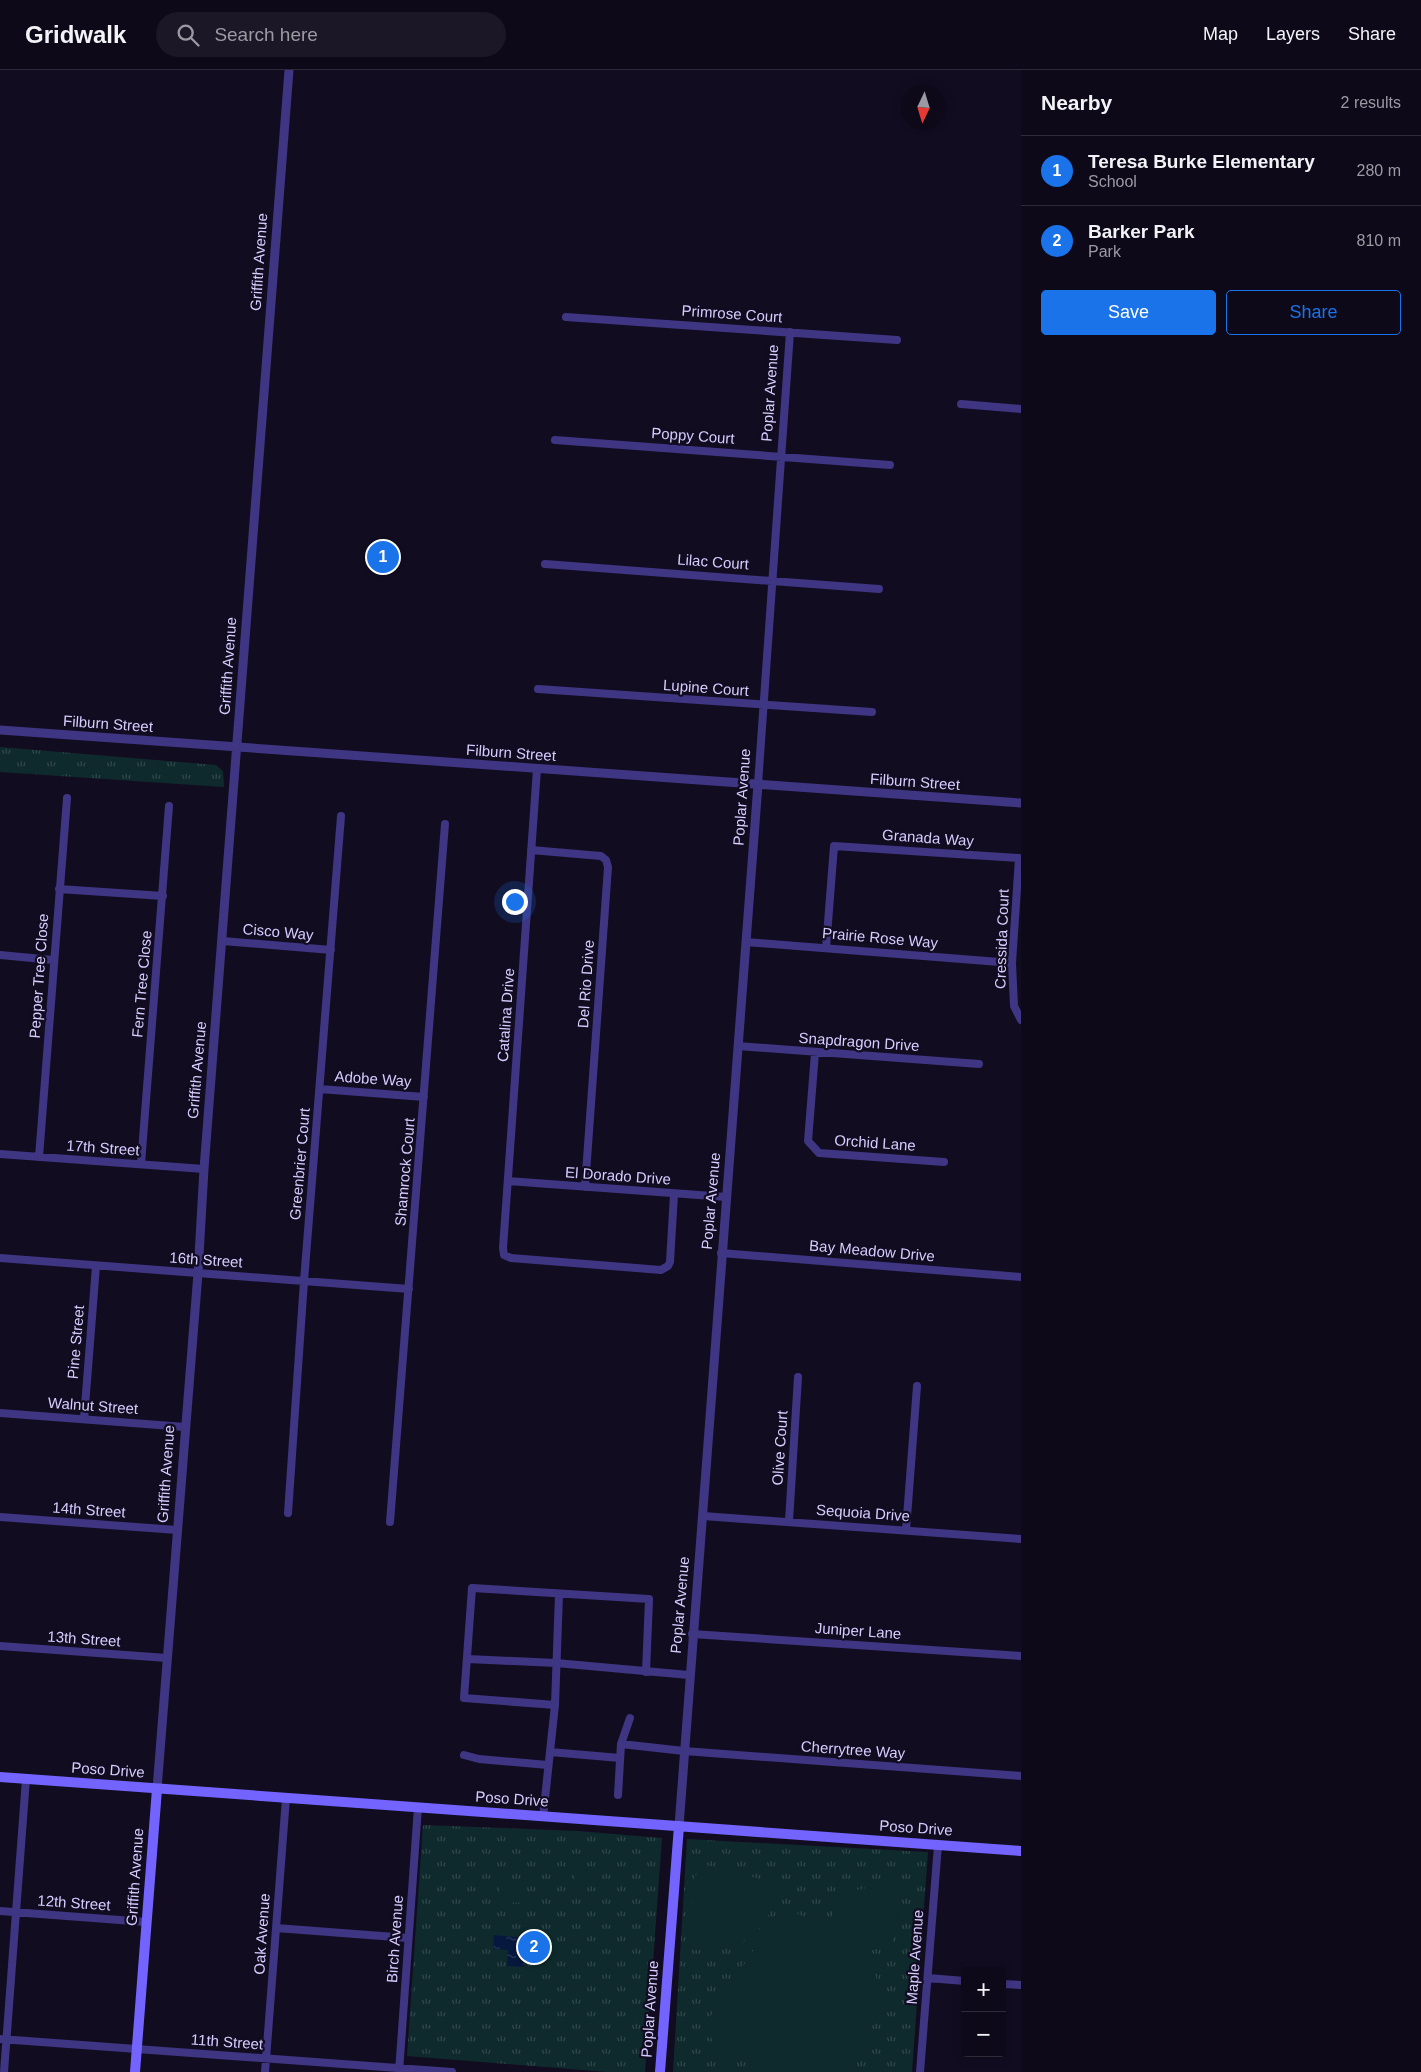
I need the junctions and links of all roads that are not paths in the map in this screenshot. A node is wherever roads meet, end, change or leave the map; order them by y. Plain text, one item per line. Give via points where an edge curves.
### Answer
1 (289, 70) edge
2 (566, 317) dead end
3 (790, 332) junction
4 (897, 340) dead end
5 (961, 404) dead end
6 (1021, 409) edge
7 (555, 440) dead end
8 (780, 456) junction
9 (890, 465) dead end
10 (546, 564) dead end
11 (771, 580) junction
12 (879, 589) dead end
13 (538, 689) dead end
14 (763, 706) junction
15 (872, 712) dead end
16 (0, 730) edge
17 (237, 747) junction
18 (537, 769) junction
19 (758, 784) junction
20 (66, 798) dead end
21 (1021, 803) edge
22 (169, 806) dead end
23 (341, 816) dead end
24 (445, 824) dead end
25 (532, 850) junction
26 (1019, 858) joint
27 (59, 888) junction
28 (163, 896) junction
29 (223, 941) junction
30 (746, 942) junction
31 (826, 948) junction
32 (330, 950) junction
33 (0, 955) edge
34 (53, 960) junction
35 (1012, 963) junction
36 (1021, 1020) edge
37 (738, 1046) junction
38 (815, 1053) junction
39 (979, 1064) dead end
40 (320, 1089) junction
41 (424, 1097) junction
42 (0, 1154) edge
43 (39, 1157) junction
44 (944, 1162) dead end
45 (141, 1164) junction
46 (204, 1169) junction
47 (508, 1181) junction
48 (585, 1187) junction
49 (674, 1194) junction
50 (726, 1197) junction
51 (721, 1253) junction
52 (0, 1258) edge
53 (96, 1266) junction
54 (198, 1273) junction
55 (1021, 1277) edge
56 (304, 1281) junction
57 (409, 1289) junction
58 (798, 1377) dead end
59 (917, 1386) dead end
60 (0, 1413) edge
61 (84, 1419) junction
62 (184, 1427) junction
63 (288, 1513) dead end
64 (703, 1516) junction
65 (0, 1517) edge
66 (789, 1521) junction
67 (390, 1522) dead end
68 (177, 1530) junction
69 (906, 1530) junction
70 (1021, 1539) edge
71 (559, 1594) junction
72 (692, 1634) junction
73 (0, 1646) edge
74 (1021, 1656) edge
75 (167, 1658) junction
76 (468, 1659) junction
77 (556, 1663) junction
78 (646, 1672) junction
79 (689, 1675) junction
80 (555, 1704) junction
81 (630, 1718) dead end
82 (621, 1744) junction
83 (684, 1751) junction
84 (550, 1752) junction
85 (464, 1755) dead end
86 (620, 1758) junction
87 (548, 1765) junction
88 (1021, 1776) edge
89 (0, 1777) edge
90 (26, 1779) junction
91 (156, 1788) junction
92 (618, 1795) dead end
93 (286, 1798) junction
94 (418, 1807) junction
95 (543, 1817) junction
96 (679, 1826) junction
97 (938, 1845) junction
98 (1021, 1850) edge
99 (0, 1912) edge
100 (16, 1913) junction
101 (146, 1922) junction
102 (276, 1928) junction
103 (408, 1938) junction
104 (928, 1978) junction
105 (961, 1981) edge
106 (1006, 1984) edge
107 (1021, 1985) edge
108 (3, 2039) edge
109 (137, 2049) junction
110 (266, 2058) junction
111 (400, 2070) edge
112 (4, 2072) edge
113 (135, 2072) edge
114 (265, 2072) edge
115 (452, 2072) edge
116 (660, 2072) edge
117 (920, 2072) edge

1 - 17 street, Griffith Avenue
2 - 3 street, Primrose Court
3 - 4 street, Primrose Court
3 - 8 street, Poplar Avenue
5 - 6 street
7 - 8 street, Poppy Court
8 - 9 street, Poppy Court
8 - 11 street, Poplar Avenue
10 - 11 street, Lilac Court
11 - 12 street, Lilac Court
11 - 14 street, Poplar Avenue
13 - 14 street, Lupine Court
14 - 15 street, Lupine Court
14 - 19 street, Poplar Avenue
16 - 17 street, Filburn Street
17 - 18 street, Filburn Street
17 - 29 street, Griffith Avenue
18 - 19 street, Filburn Street
18 - 25 street, Catalina Drive
19 - 21 street, Filburn Street
19 - 30 street, Poplar Avenue
20 - 27 street, Pepper Tree Close
22 - 28 street, Fern Tree Close
23 - 32 street, Greenbrier Court
24 - 41 street, Shamrock Court
25 - 47 street, Catalina Drive
25 - 48 street, Del Rio Drive via 601,856 608,867
26 - 31 street, Granada Way via 834,846
26 - 35 street, Cressida Court
27 - 28 street
27 - 34 street, Pepper Tree Close
28 - 45 street, Fern Tree Close
29 - 32 street, Cisco Way
29 - 46 street, Griffith Avenue
30 - 31 street, Prairie Rose Way
30 - 37 street, Poplar Avenue
31 - 35 street, Prairie Rose Way
32 - 40 street, Greenbrier Court
33 - 34 street
34 - 43 street, Pepper Tree Close
35 - 36 street, Cressida Court via 1014,1006
37 - 38 street, Snapdragon Drive
37 - 50 street, Poplar Avenue
38 - 39 street, Snapdragon Drive
38 - 44 street, Orchid Lane via 808,1141 813,1148 819,1153
40 - 41 street, Adobe Way
40 - 56 street, Greenbrier Court
41 - 57 street, Shamrock Court
42 - 43 street, 17th Street
43 - 45 street, 17th Street
45 - 46 street, 17th Street
46 - 54 street, Griffith Avenue
47 - 48 street, El Dorado Drive
47 - 49 street, Catalina Drive via 504,1255 661,1270 670,1262
48 - 49 street, El Dorado Drive
49 - 50 street, El Dorado Drive
50 - 51 street, Poplar Avenue
51 - 55 street, Bay Meadow Drive
51 - 64 street, Poplar Avenue
52 - 53 street, 16th Street
53 - 54 street, 16th Street
53 - 61 street, Pine Street
54 - 56 street, 16th Street
54 - 62 street, Griffith Avenue
56 - 57 street, 16th Street
56 - 63 street, Greenbrier Court
57 - 67 street, Shamrock Court
58 - 66 street, Olive Court
59 - 69 street
60 - 61 street, Walnut Street
61 - 62 street, Walnut Street
62 - 68 street, Griffith Avenue
64 - 66 street, Sequoia Drive
64 - 72 street, Poplar Avenue
65 - 68 street, 14th Street
66 - 69 street, Sequoia Drive
68 - 75 street, Griffith Avenue
69 - 70 street, Sequoia Drive
71 - 76 street via 472,1588
71 - 77 street
71 - 78 street via 649,1599
72 - 74 street, Juniper Lane
72 - 79 street, Poplar Avenue
73 - 75 street, 13th Street
75 - 91 street, Griffith Avenue
76 - 77 street
76 - 80 street via 464,1698
77 - 78 street
77 - 80 street
78 - 79 street
79 - 83 street, Poplar Avenue
80 - 84 street
81 - 82 street
82 - 83 street, Cherrytree Way
82 - 86 street
83 - 88 street, Cherrytree Way
83 - 96 street, Poplar Avenue
84 - 86 street
84 - 87 street
85 - 87 street
86 - 92 street
87 - 95 street
89 - 90 main road, Poso Drive
90 - 91 main road, Poso Drive
90 - 100 street
91 - 93 main road, Poso Drive
91 - 101 main road, Griffith Avenue
93 - 94 main road, Poso Drive
93 - 102 street, Oak Avenue
94 - 95 main road, Poso Drive
94 - 103 street, Birch Avenue
95 - 96 main road, Poso Drive
96 - 97 main road, Poso Drive
96 - 116 main road, Poplar Avenue
97 - 98 main road, Poso Drive
97 - 104 street, Maple Avenue
99 - 100 street, 12th Street
100 - 101 street, 12th Street
100 - 108 street
101 - 109 main road, Griffith Avenue
102 - 103 street
102 - 110 street, Oak Avenue
103 - 111 street, Birch Avenue
104 - 105 street
104 - 117 street, Maple Avenue
106 - 107 street
108 - 109 street, 11th Street
108 - 112 street
109 - 110 street, 11th Street
109 - 113 main road, Griffith Avenue
110 - 111 street, 11th Street
110 - 114 street, Oak Avenue
111 - 115 street, 11th Street

